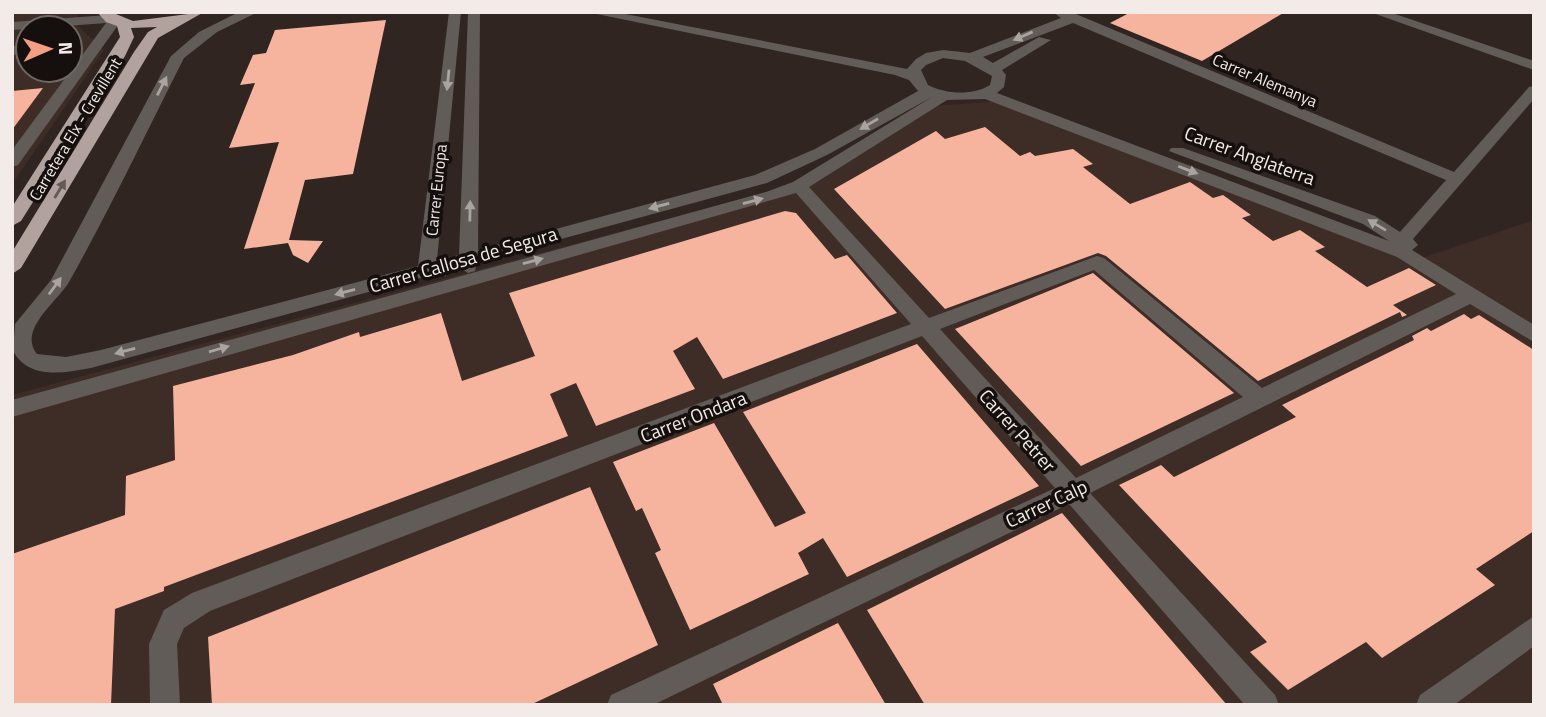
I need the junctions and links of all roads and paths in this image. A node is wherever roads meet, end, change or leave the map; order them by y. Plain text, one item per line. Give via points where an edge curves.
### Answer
1 (198, 12) edge
2 (252, 12) edge
3 (455, 12) edge
4 (474, 12) edge
5 (593, 12) edge
6 (644, 12) edge
7 (1059, 12) edge
8 (1376, 12) edge
9 (1082, 16) edge
10 (84, 17) edge
11 (180, 18) junction
12 (112, 19) edge
13 (971, 57) junction
14 (924, 60) junction
15 (84, 62) edge
16 (1534, 66) edge
17 (993, 68) junction
18 (914, 77) junction
19 (69, 84) edge
20 (1534, 90) edge
21 (992, 91) junction
22 (936, 93) junction
23 (12, 162) edge
24 (1457, 179) junction
25 (799, 186) junction
26 (12, 221) edge
27 (1402, 241) junction
28 (469, 256) junction
29 (12, 268) edge
30 (428, 270) junction
31 (467, 279) junction
32 (1469, 296) junction
33 (33, 314) junction
34 (926, 328) junction
35 (1534, 335) edge
36 (12, 339) edge
37 (1260, 399) junction
38 (12, 409) edge
39 (1072, 491) junction
40 (1534, 629) edge
41 (164, 705) edge
42 (621, 705) edge
43 (1265, 705) edge
44 (1430, 705) edge

1 - 11 highway
33 -> 2 street via 59,283 178,56 198,36
3 -> 30 street, Carrer Europa
28 -> 4 street, Carrer Europa
5 - 18 street
6 - 14 street via 900,61
7 - 9 street, Carrer Alemanya
8 - 16 street
9 -> 13 street
9 - 17 street
9 - 24 street, Carrer Alemanya
10 - 12 street
11 - 12 highway via 141,24
29 -> 11 highway, Carretera Elx - Crevillent via 141,52 153,35
12 - 15 street
12 - 26 highway, Carretera Elx - Crevillent via 127,37 118,56
13 - 14 street via 942,55
13 - 17 street
14 - 18 street via 914,70
17 - 21 street via 999,75
18 - 22 street
19 - 23 street
20 - 24 street
21 - 22 street via 968,98
27 -> 21 street, Carrer Anglaterra via 1370,220
21 -> 32 street via 1404,253
22 - 25 street, Carrer Callosa de Segura
22 -> 28 street, Carrer Callosa de Segura via 761,179
24 - 27 street
31 -> 25 street, Carrer Callosa de Segura
25 - 34 street, Carrer Petrer
27 - 32 street, Carrer Anglaterra
28 - 30 street, Carrer Callosa de Segura
28 - 31 street, Carrer Europa
30 - 31 street
30 -> 33 street, Carrer Callosa de Segura via 57,367 35,362 23,350 21,337
38 -> 31 street, Carrer Callosa de Segura
32 - 35 street
32 - 37 street, Carrer Calp
33 - 36 street
34 - 37 street, Carrer Ondara via 1097,262
34 - 39 street, Carrer Petrer
34 - 41 street, Carrer Ondara via 201,602 174,620 163,644
37 - 39 street, Carrer Calp
39 - 42 street, Carrer Calp
39 - 43 street, Carrer Petrer
40 - 44 street

